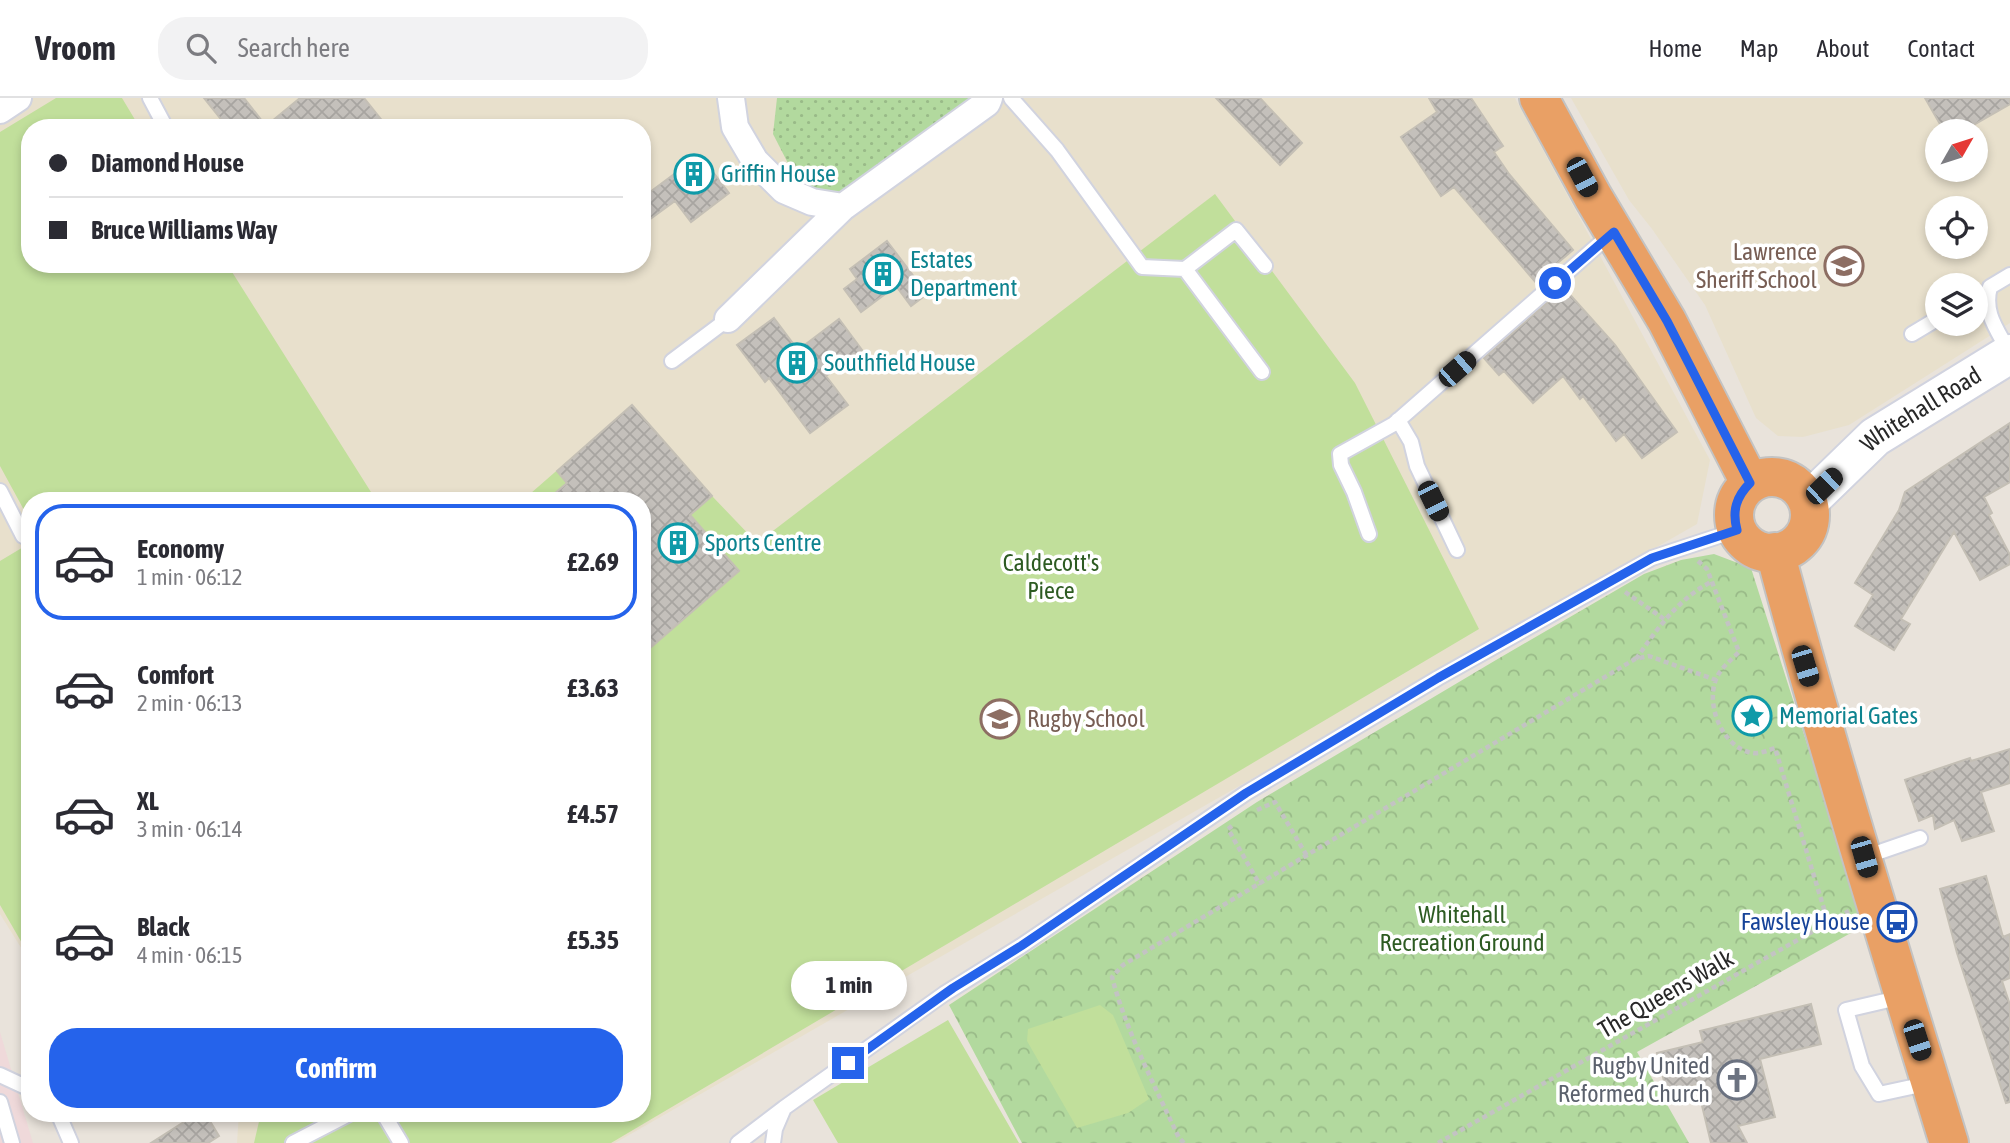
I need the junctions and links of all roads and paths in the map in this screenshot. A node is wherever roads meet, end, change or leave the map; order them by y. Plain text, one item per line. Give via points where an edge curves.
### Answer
1 (18, 98) edge
2 (150, 98) edge
3 (731, 98) edge
4 (989, 98) edge
5 (1011, 98) edge
6 (1539, 98) edge
7 (0, 110) edge
8 (161, 119) edge
9 (843, 206) junction
10 (1614, 232) junction
11 (1265, 267) dead end
12 (1185, 269) junction
13 (2010, 275) edge
14 (1990, 287) joint
15 (728, 319) joint
16 (1925, 326) edge
17 (1913, 334) dead end
18 (2010, 354) edge
19 (672, 361) dead end
20 (1262, 372) dead end
21 (1398, 420) junction
22 (1750, 483) junction
23 (0, 491) edge
24 (1808, 502) junction
25 (1737, 530) junction
26 (21, 532) edge
27 (1369, 534) dead end
28 (1682, 548) junction
29 (1457, 550) dead end
30 (1775, 552) junction
31 (1614, 579) junction
32 (1712, 582) junction
33 (1664, 620) junction
34 (1635, 659) junction
35 (1716, 680) junction
36 (1251, 814) dead end
37 (1240, 821) dead end
38 (1920, 838) dead end
39 (1307, 856) junction
40 (1864, 857) junction
41 (1260, 885) junction
42 (1875, 898) junction
43 (1828, 922) junction
44 (1902, 996) junction
45 (0, 1075) edge
46 (1931, 1083) junction
47 (21, 1085) edge
48 (0, 1102) edge
49 (784, 1108) junction
50 (62, 1122) edge
51 (334, 1122) edge
52 (388, 1122) edge
53 (12, 1143) edge
54 (71, 1143) edge
55 (293, 1143) edge
56 (401, 1143) edge
57 (738, 1143) edge
58 (773, 1143) edge
59 (1184, 1143) edge
60 (1438, 1143) edge
61 (1950, 1143) edge

1 - 7 street
2 - 8 lane
3 - 9 street via 735,127 755,161 784,190 812,202
4 - 9 street
5 - 12 lane via 1057,150 1142,267
6 - 10 highway
9 - 15 street
10 - 21 lane
10 - 22 highway via 1667,321
11 - 12 lane via 1236,230
12 - 20 lane
13 - 14 lane
14 - 18 lane via 1986,301
15 - 19 lane
16 - 17 lane
18 - 24 main road, Whitehall Road via 1875,437
21 - 27 lane via 1339,454
21 - 29 lane
22 - 24 highway via 1783,478
22 - 25 highway via 1734,509
23 - 26 lane
24 - 30 highway via 1804,536
25 - 28 lane
25 - 30 highway via 1752,547
28 - 31 lane
28 - 32 path via 1707,569
30 - 40 highway
31 - 33 path
31 - 49 lane via 1246,793 953,988
32 - 33 path
32 - 35 path via 1739,652
33 - 34 path
34 - 35 path via 1649,656
34 - 39 path
35 - 43 path via 1712,700 1720,726 1735,747 1755,753 1775,748
36 - 39 path via 1275,802
37 - 41 path via 1228,829
38 - 40 lane
39 - 41 path
40 - 42 highway
41 - 59 path via 1123,965 1112,976 1162,1101
42 - 43 path, The Queens Walk
42 - 44 highway
43 - 60 path, The Queens Walk
44 - 46 highway
44 - 46 lane via 1846,1010 1862,1066 1879,1094
45 - 47 lane
46 - 61 highway
48 - 53 lane
49 - 57 lane
49 - 58 lane
50 - 54 lane
51 - 55 lane
52 - 56 lane

